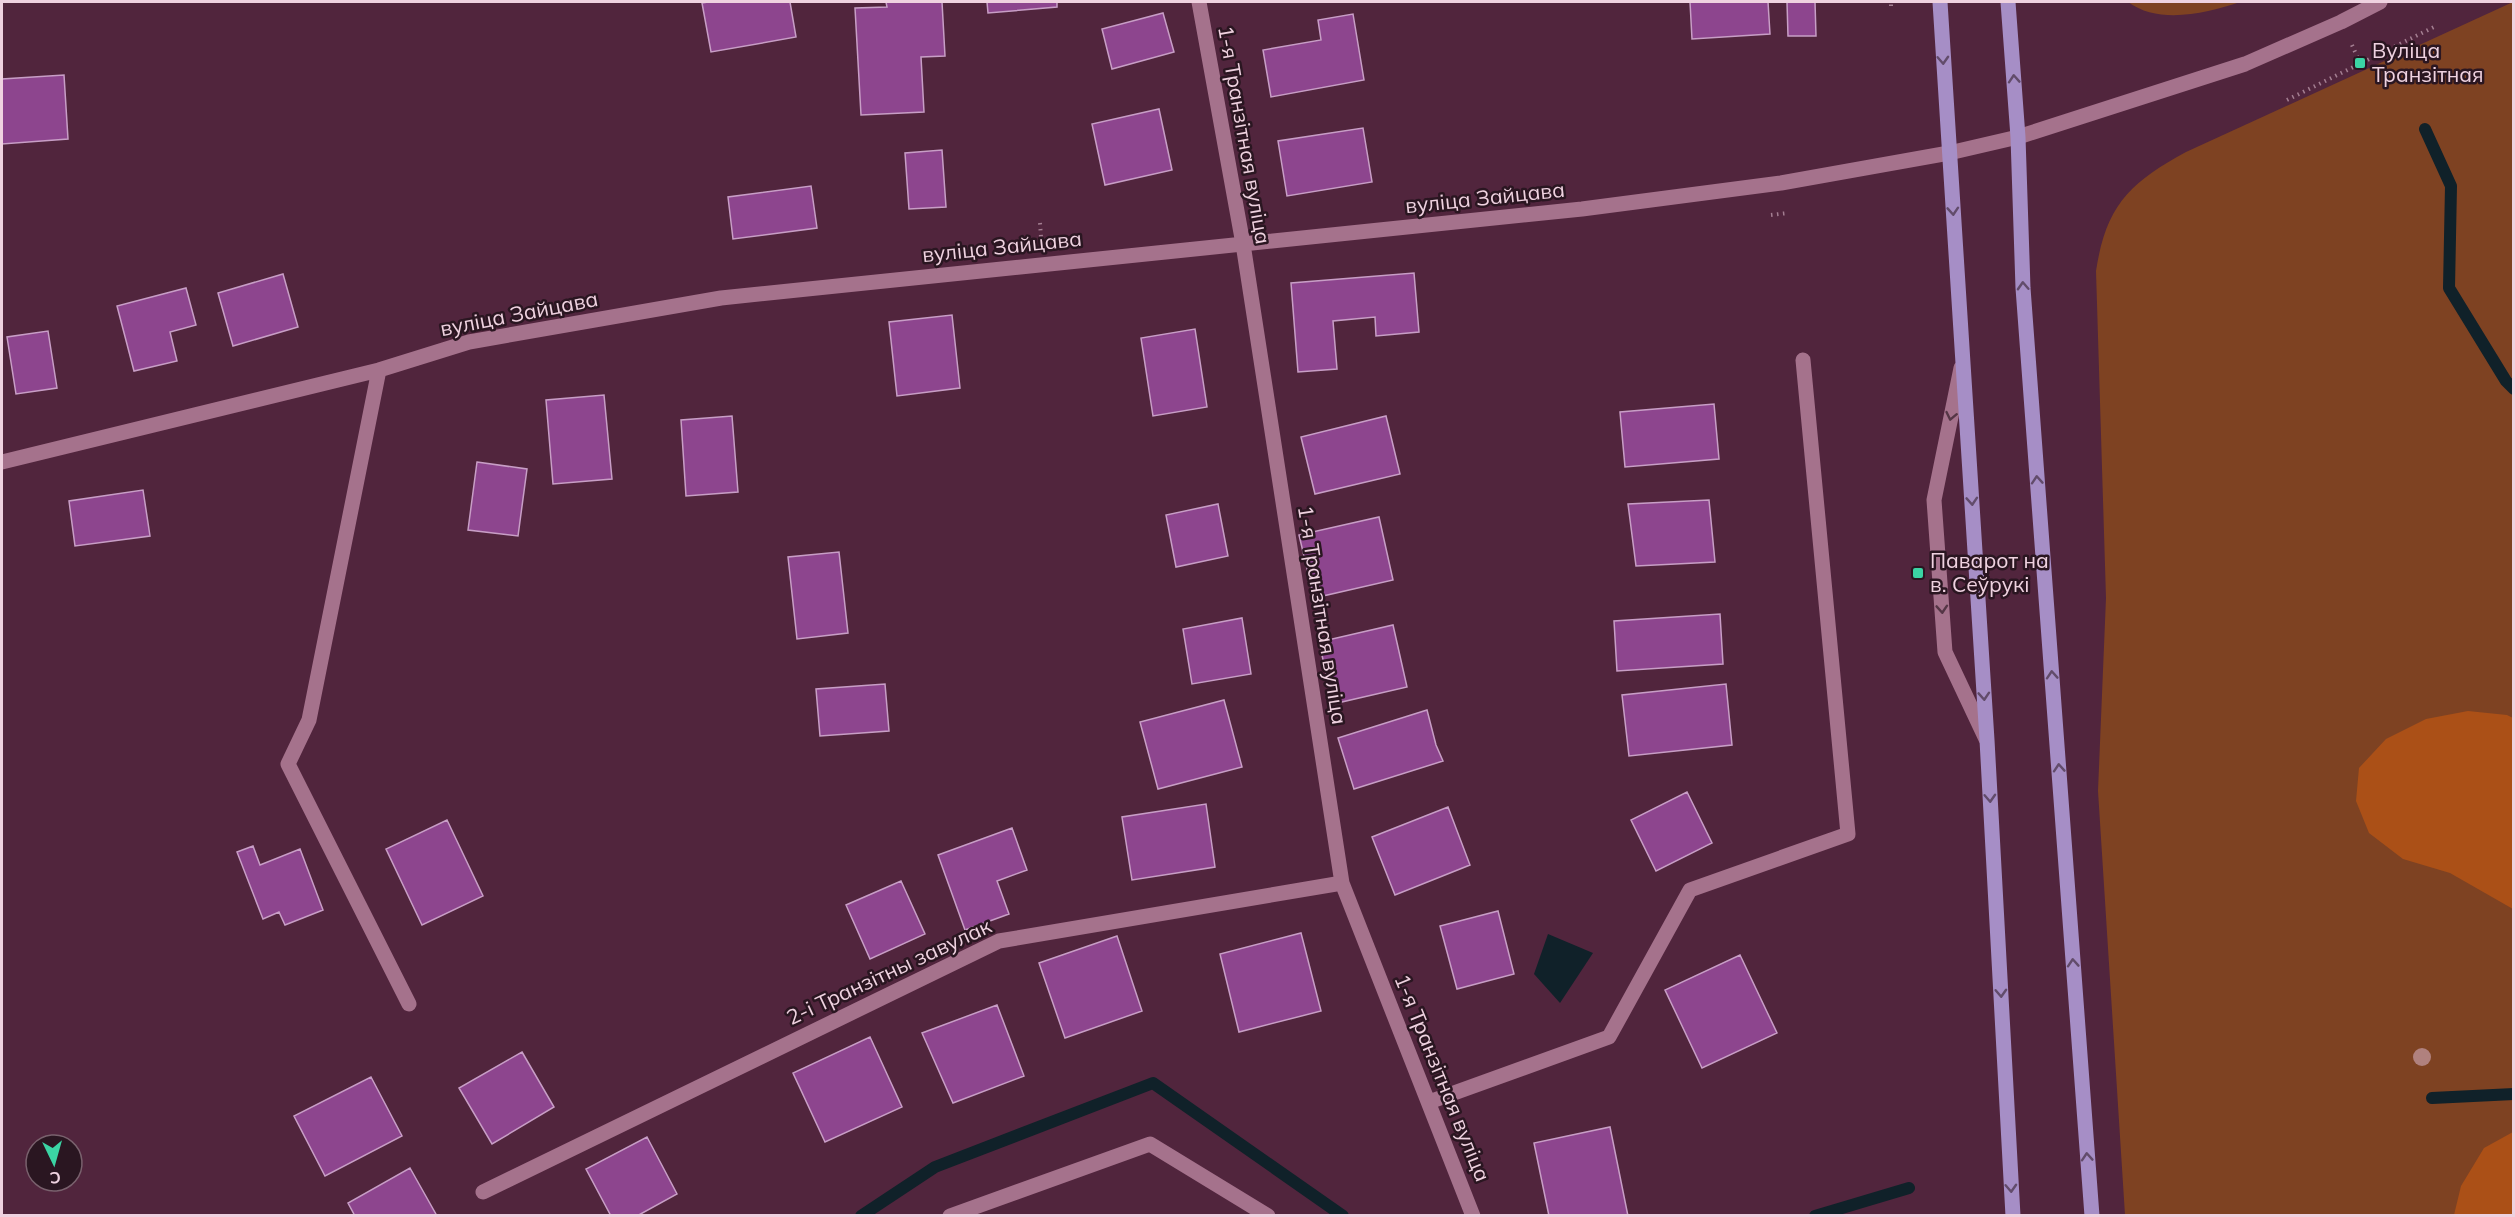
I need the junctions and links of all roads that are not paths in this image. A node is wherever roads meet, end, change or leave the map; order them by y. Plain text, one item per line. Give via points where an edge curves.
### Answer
1 (1198, 2) edge
2 (1940, 2) edge
3 (2008, 2) edge
4 (2380, 2) edge
5 (2018, 137) junction
6 (1949, 153) junction
7 (1243, 244) junction
8 (1963, 359) junction
9 (1803, 360) dead end
10 (379, 370) junction
11 (2, 462) edge
12 (1987, 740) junction
13 (1342, 883) junction
14 (409, 1004) dead end
15 (1429, 1102) junction
16 (483, 1192) dead end
17 (950, 1215) edge
18 (1268, 1215) edge
19 (1473, 1215) edge
20 (2013, 1215) edge
21 (2091, 1215) edge

1 - 7 street, 1-я Транзітная вуліца
2 -> 6 main road
5 -> 3 main road
4 - 5 street, вуліца Зайцава via 2245,64
5 - 6 street, вуліца Зайцава
21 -> 5 main road via 2024,300
6 - 7 street, вуліца Зайцава via 1781,183 1629,203
6 -> 8 main road
7 - 10 street, вуліца Зайцава via 721,298 469,342
7 - 13 street, 1-я Транзітная вуліца
8 -> 12 main road
8 -> 12 street via 1934,500 1945,652
9 - 15 street via 1848,834 1690,890 1609,1036
10 - 11 street, вуліца Зайцава
10 - 14 street via 309,720 288,764
12 -> 20 main road
13 - 15 street, 1-я Транзітная вуліца
13 - 16 street, 2-і Транзітны завулак via 999,941
15 - 19 street, 1-я Транзітная вуліца
17 - 18 street via 1150,1144

